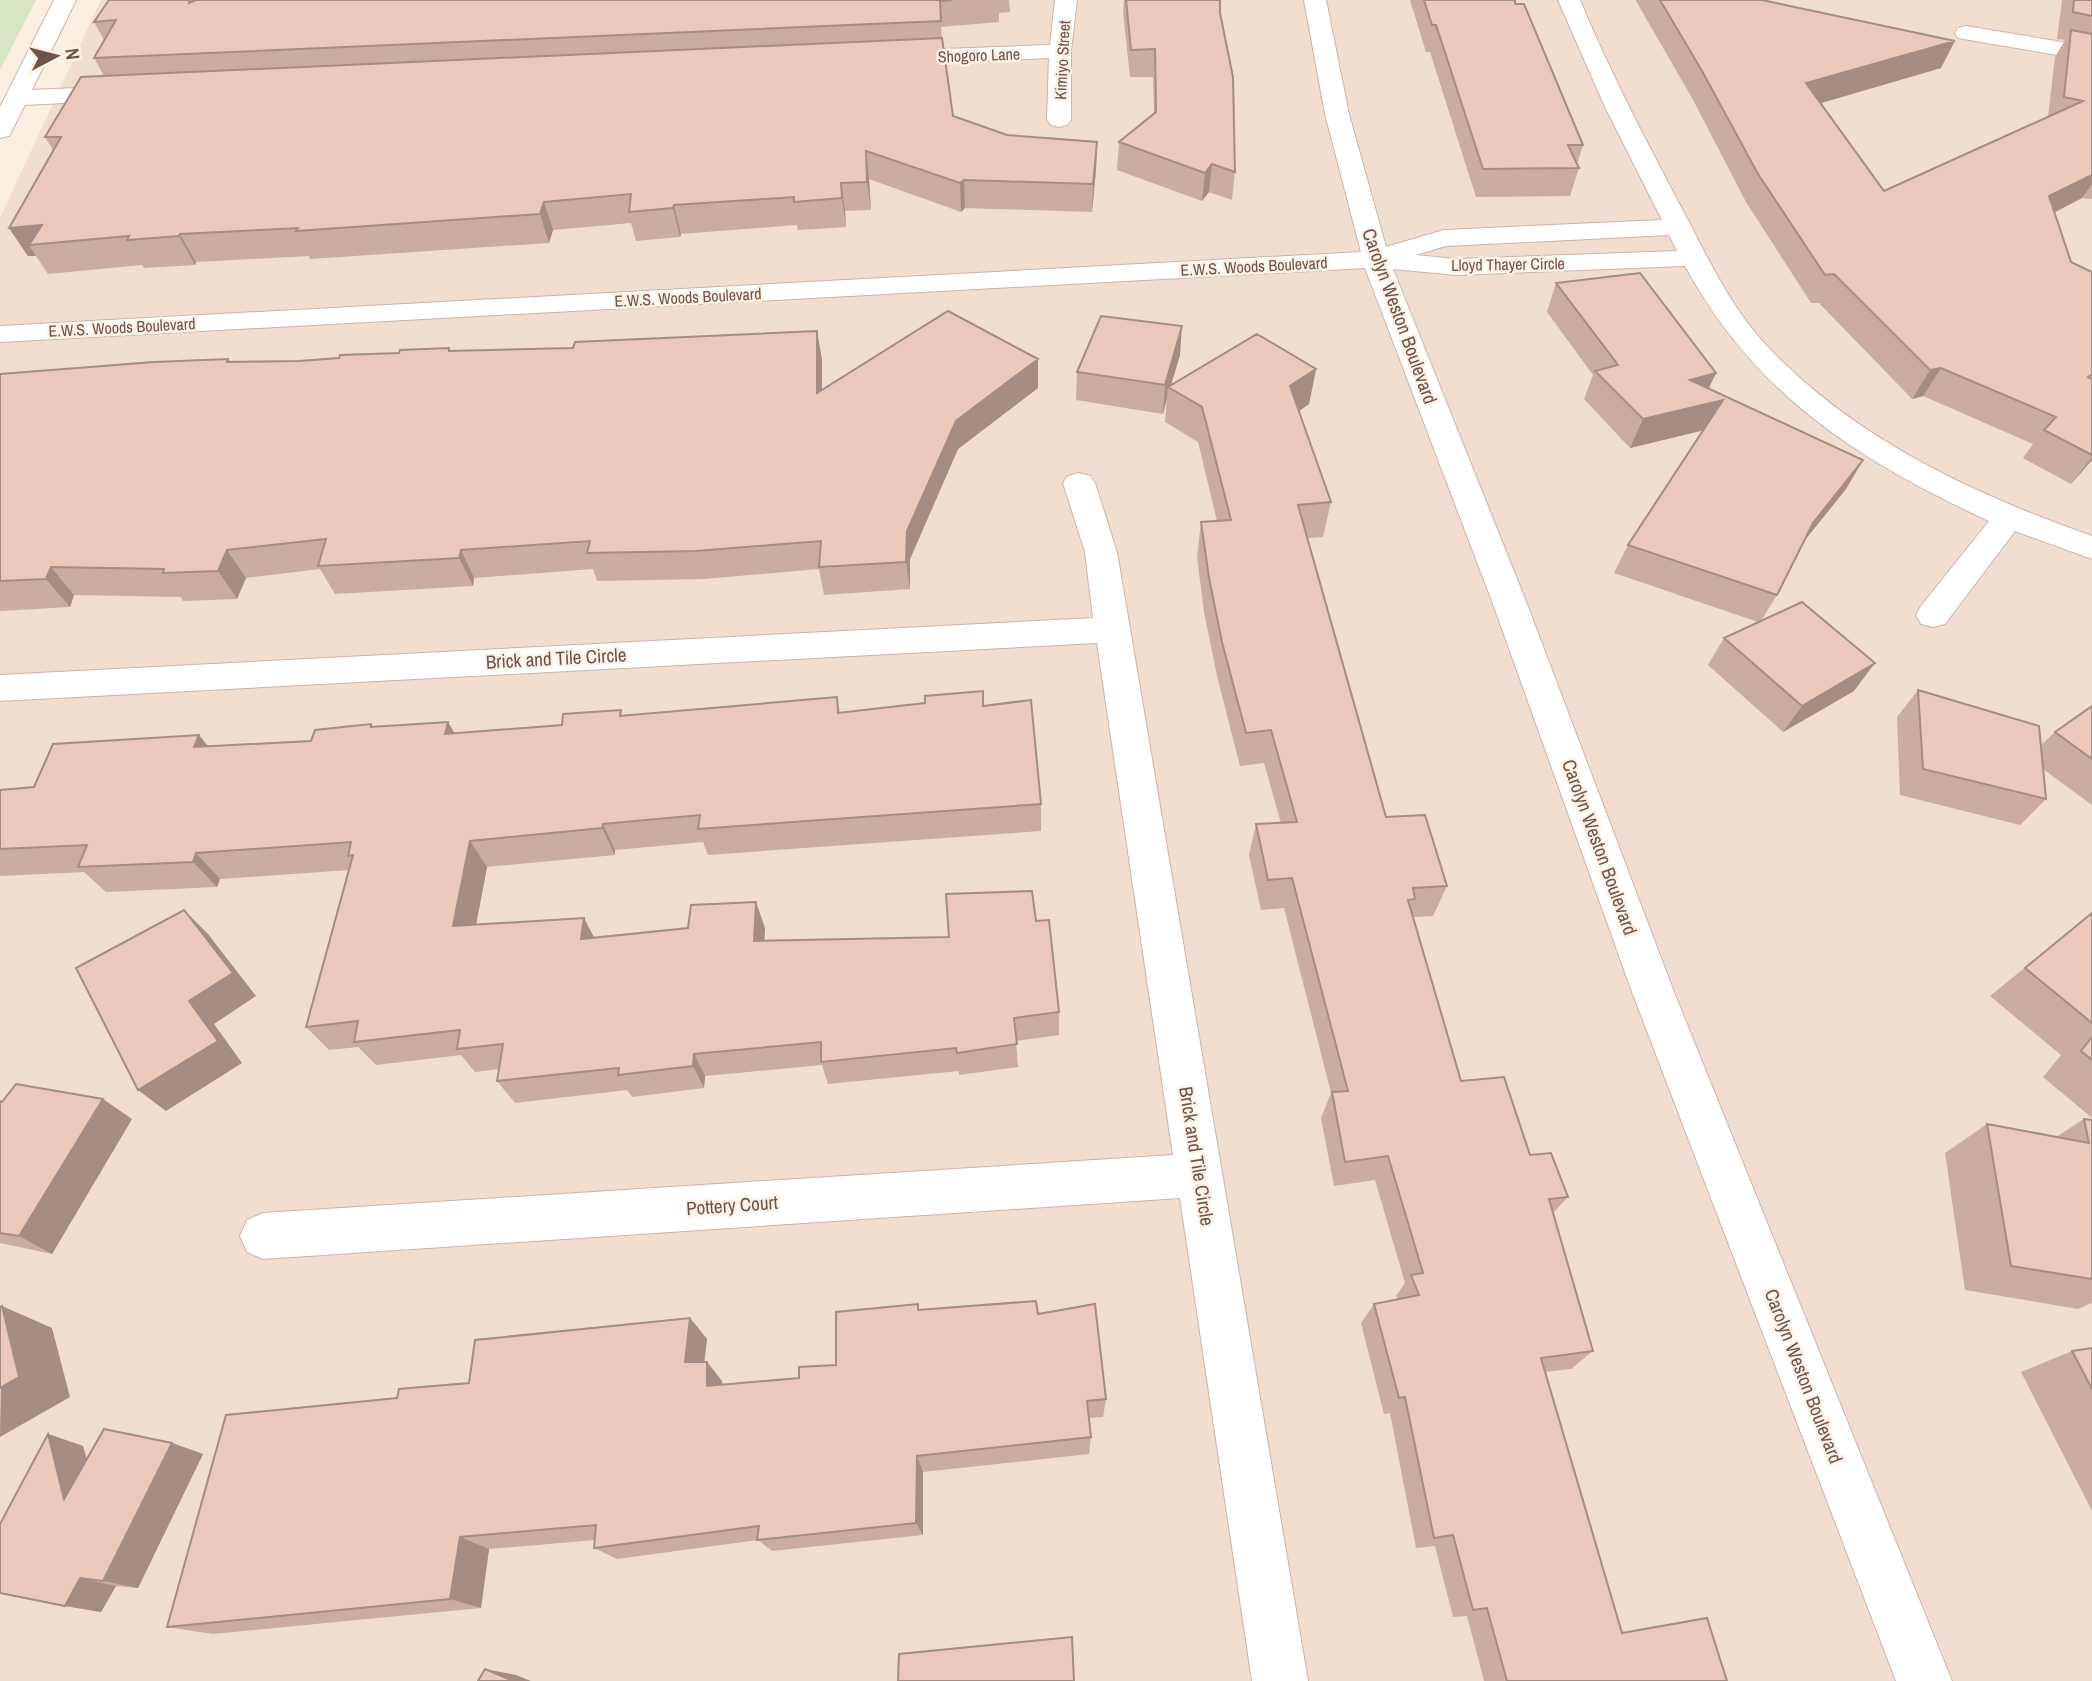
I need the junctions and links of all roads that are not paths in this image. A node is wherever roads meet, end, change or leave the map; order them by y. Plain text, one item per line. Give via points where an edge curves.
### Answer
1 (65, 0) edge
2 (1066, 0) edge
3 (1315, 0) edge
4 (1569, 0) edge
5 (1966, 33) dead end
6 (1060, 51) junction
7 (2092, 54) edge
8 (870, 59) edge
9 (140, 93) edge
10 (16, 98) junction
11 (1059, 120) dead end
12 (0, 131) edge
13 (1679, 227) junction
14 (1695, 258) junction
15 (1375, 259) junction
16 (0, 334) edge
17 (1079, 483) dead end
18 (2009, 517) junction
19 (2092, 548) edge
20 (1933, 615) dead end
21 (1112, 630) junction
22 (0, 688) edge
23 (1200, 1175) junction
24 (263, 1236) dead end
25 (1280, 1681) edge
26 (1924, 1681) edge

1 - 10 street
2 - 6 street, Kimiyo Street
3 - 15 street, Carolyn Weston Boulevard
4 - 13 street
5 - 7 street
6 - 8 street, Shogoro Lane
6 - 11 street, Kimiyo Street
9 - 10 street
10 - 12 street
13 - 14 street
13 - 15 street, Lloyd Thayer Circle via 1444,238
14 - 15 street, Lloyd Thayer Circle via 1456,267
14 - 18 street via 1729,317 1756,350 1822,410 1921,475
15 - 16 street, E.W.S. Woods Boulevard
15 - 26 street, Carolyn Weston Boulevard via 1510,604 1653,992
17 - 21 street, Brick and Tile Circle via 1101,552
18 - 19 street
18 - 20 street
21 - 22 street, Brick and Tile Circle
21 - 23 street, Brick and Tile Circle
23 - 24 street, Pottery Court
23 - 25 street, Brick and Tile Circle

